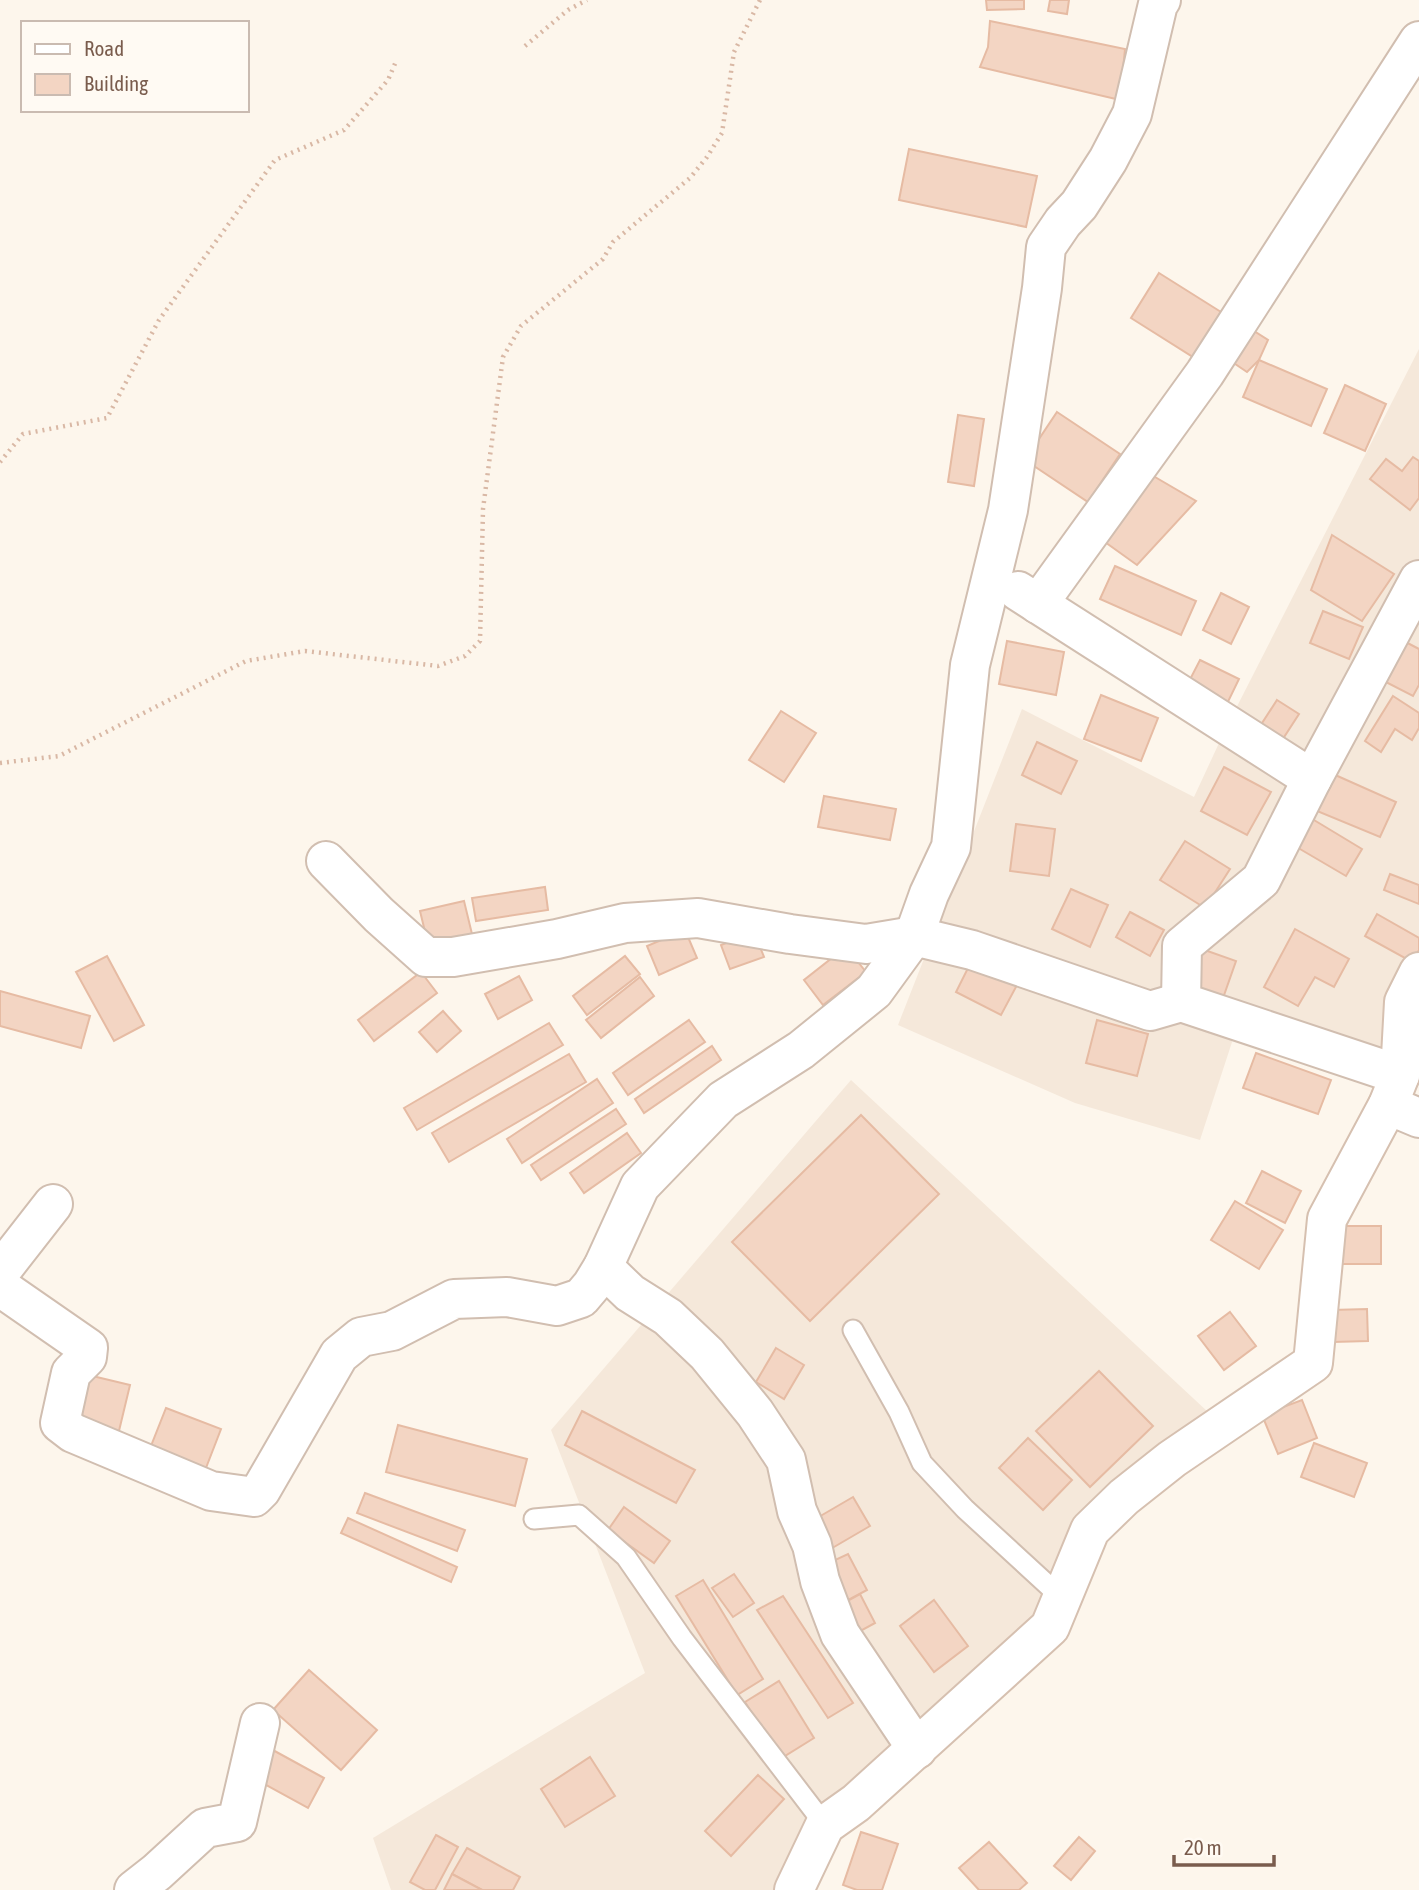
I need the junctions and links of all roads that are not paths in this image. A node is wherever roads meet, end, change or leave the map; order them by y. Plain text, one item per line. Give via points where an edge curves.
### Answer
1 (1161, 0) edge
2 (1419, 41) edge
3 (993, 574) junction
4 (1419, 580) edge
5 (1038, 604) junction
6 (1312, 779) junction
7 (326, 861) dead end
8 (914, 936) junction
9 (1419, 972) edge
10 (1181, 1002) junction
11 (1402, 1100) edge
12 (53, 1203) dead end
13 (603, 1266) junction
14 (0, 1272) edge
15 (0, 1287) edge
16 (853, 1330) dead end
17 (534, 1519) dead end
18 (1063, 1599) junction
19 (261, 1723) dead end
20 (917, 1749) junction
21 (825, 1825) junction
22 (134, 1890) edge
23 (794, 1890) edge

1 - 3 street via 1132,114 1094,183 1046,247 1008,510
2 - 5 street via 1205,373
3 - 5 street
3 - 8 street via 970,665 951,847
4 - 6 street
5 - 6 street
6 - 10 street via 1261,880 1182,946
7 - 8 street via 426,957 453,957 625,923 698,918 866,944
8 - 10 street via 972,950 1150,1011
8 - 13 street via 874,991 801,1050 723,1100 640,1186
9 - 11 street via 1404,1002
10 - 11 street
11 - 18 street via 1327,1219 1313,1363 1124,1497 1090,1530
12 - 14 street
13 - 15 street via 581,1298 557,1306 507,1297 454,1299 393,1331 361,1337 339,1354 254,1497 211,1491 60,1423 71,1373 87,1357 88,1348
13 - 20 street via 706,1354 755,1413 786,1460 797,1511 841,1634
16 - 18 lane via 922,1463 965,1510
17 - 21 lane via 579,1515 626,1557
18 - 20 street via 1050,1627
19 - 22 street via 237,1822 205,1828
20 - 21 street
21 - 23 street

